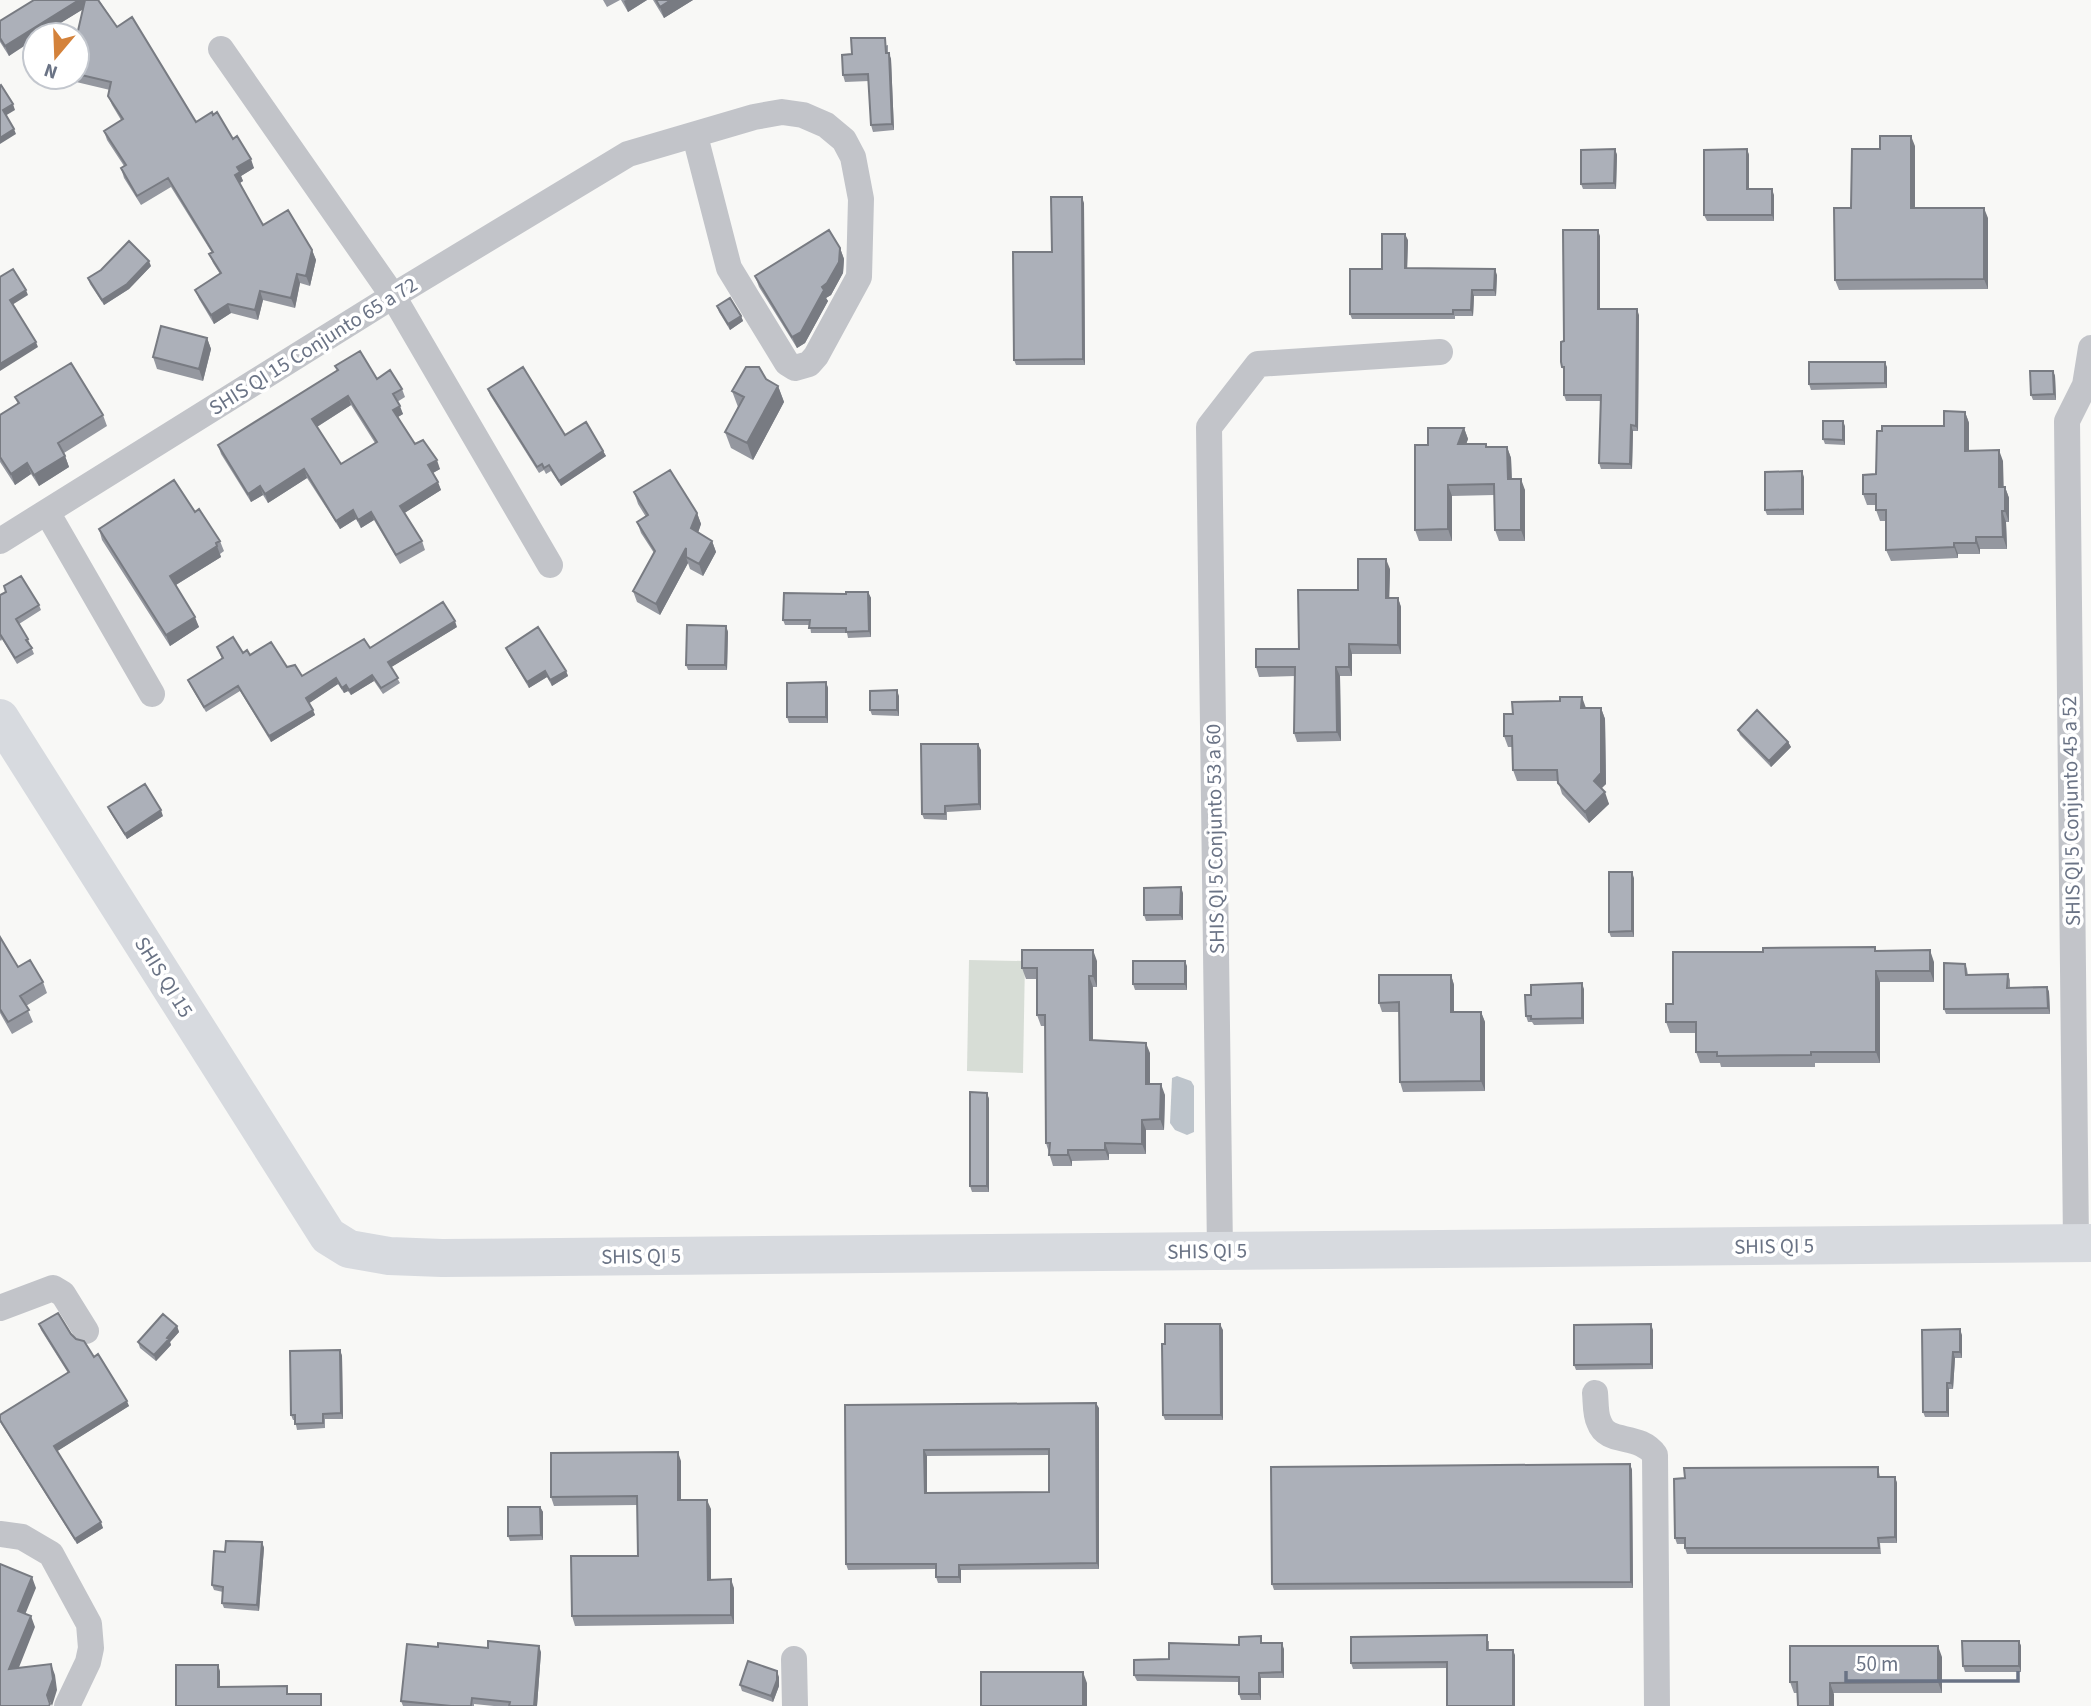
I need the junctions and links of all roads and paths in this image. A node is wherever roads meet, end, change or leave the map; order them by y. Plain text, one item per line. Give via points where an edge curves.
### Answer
1 (221, 49) dead end
2 (695, 136) junction
3 (393, 296) junction
4 (2091, 348) edge
5 (1440, 352) dead end
6 (47, 512) junction
7 (0, 541) edge
8 (550, 565) dead end
9 (152, 694) dead end
10 (0, 718) edge
11 (328, 1236) joint
12 (2083, 1243) edge
13 (1220, 1251) junction
14 (0, 1308) edge
15 (86, 1331) dead end
16 (1595, 1393) dead end
17 (0, 1534) edge
18 (794, 1659) dead end
19 (67, 1706) edge
20 (795, 1706) edge
21 (1657, 1706) edge

1 - 3 street
2 - 2 street, SHIS QI 15 Conjunto 65 a 72 via 782,112 826,125 844,140 853,157 861,199 860,270 855,287 809,364 795,368 787,363 729,268
2 - 3 street, SHIS QI 15 Conjunto 65 a 72 via 628,154
3 - 6 street, SHIS QI 15 Conjunto 65 a 72
3 - 8 street
4 - 12 street, SHIS QI 5 Conjunto 45 a 52 via 2085,385 2067,421
5 - 13 street, SHIS QI 5 Conjunto 53 a 60 via 1258,364 1209,426
6 - 7 street, SHIS QI 15 Conjunto 65 a 72
6 - 9 street
10 - 11 street, SHIS QI 15
11 - 13 street, SHIS QI 5 via 349,1249 442,1258
12 - 13 street, SHIS QI 5
14 - 15 street via 53,1288 63,1294
16 - 21 street via 1599,1423 1607,1433 1649,1447 1655,1455
17 - 19 street via 22,1537 51,1554 89,1624 88,1662
18 - 20 street

